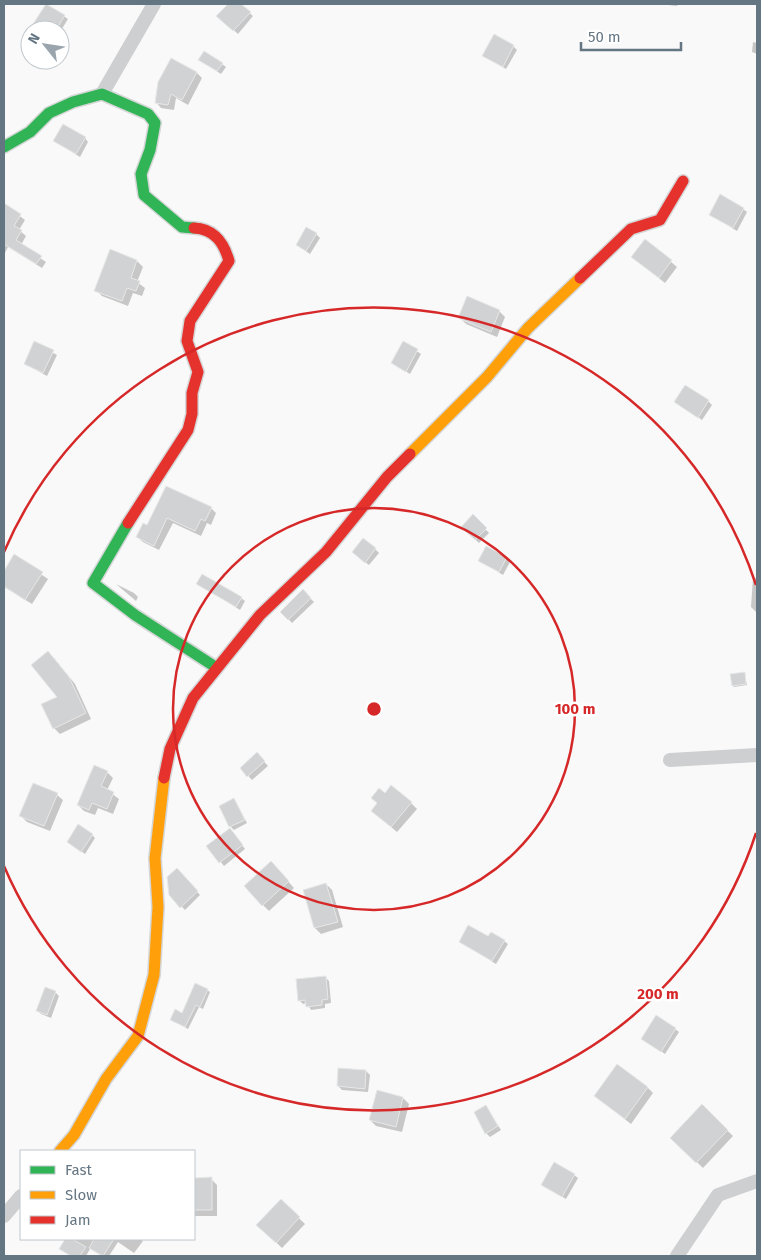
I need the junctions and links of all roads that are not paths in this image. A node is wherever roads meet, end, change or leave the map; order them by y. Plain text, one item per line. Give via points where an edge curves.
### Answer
1 (154, 4) edge
2 (102, 94) junction
3 (4, 146) edge
4 (683, 181) dead end
5 (217, 668) junction
6 (757, 755) edge
7 (670, 760) dead end
8 (61, 1150) edge
9 (757, 1181) edge
10 (20, 1197) edge
11 (4, 1216) edge
12 (677, 1256) edge

1 - 2 street
2 - 3 street via 49,113 30,132
2 - 5 street via 148,114 155,123 141,174 144,194 182,227 204,228 224,243 229,261 190,321 187,340 198,372 188,430 93,583 135,615
4 - 5 street via 660,220 631,229 528,328 487,377 387,477 326,552 260,615
5 - 8 street via 192,698 170,749 161,796 155,858 158,907 154,975 138,1036
6 - 7 street
9 - 12 street via 718,1195
10 - 11 street

